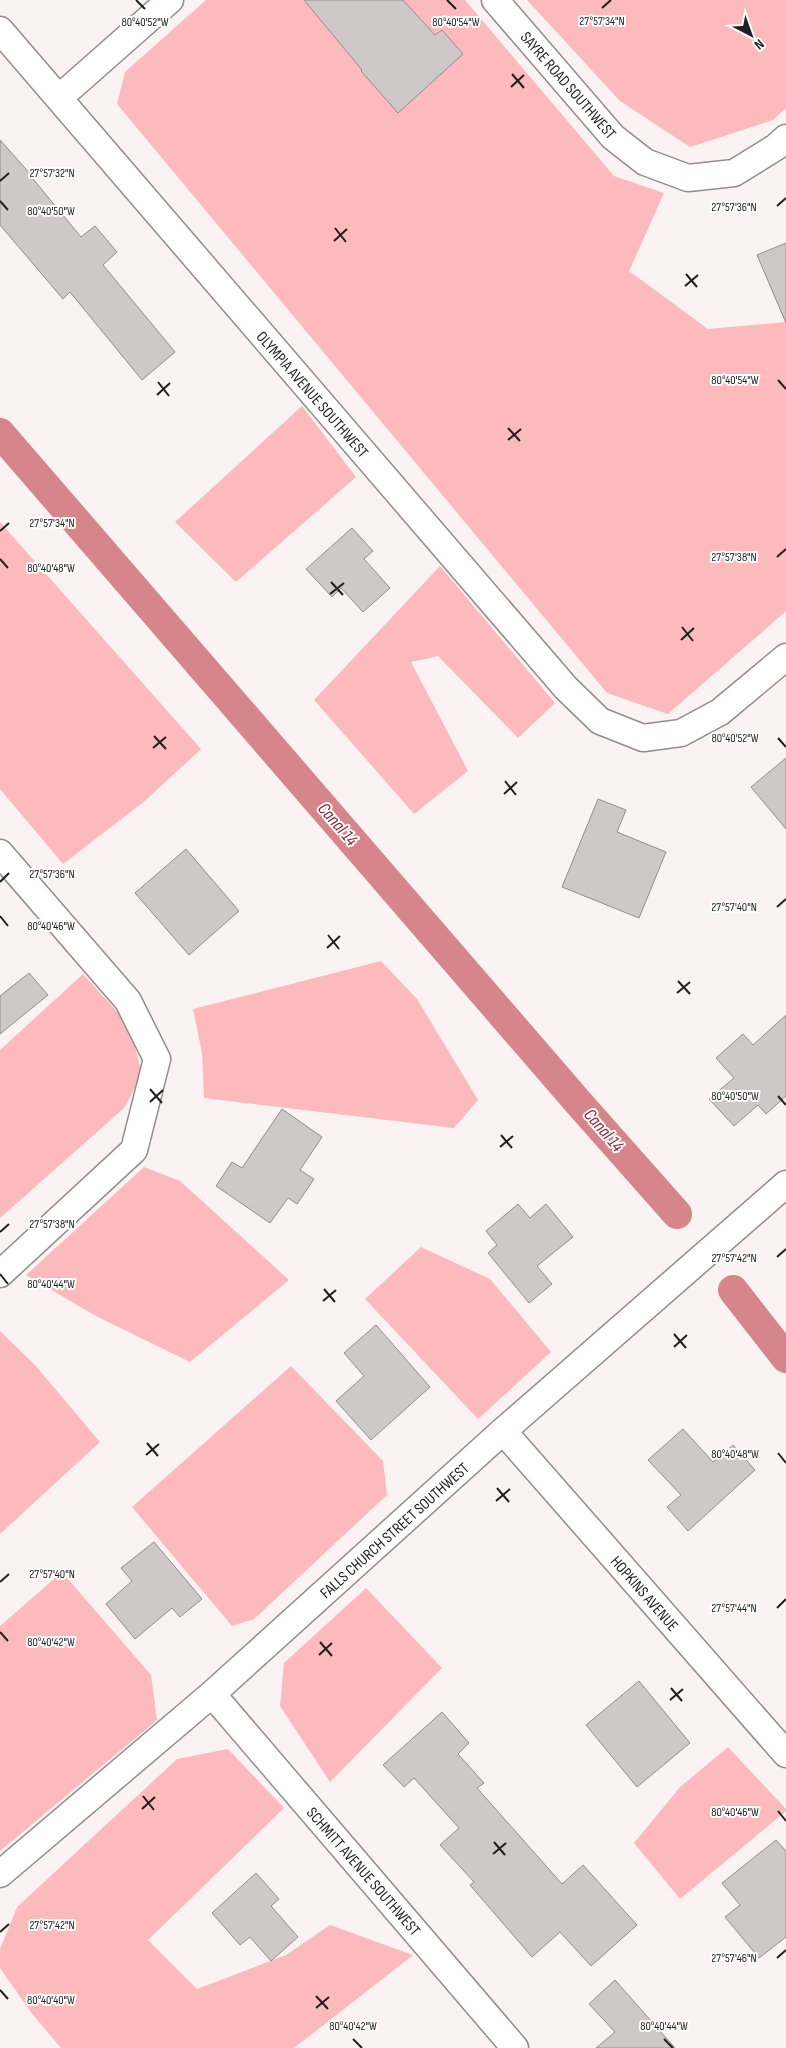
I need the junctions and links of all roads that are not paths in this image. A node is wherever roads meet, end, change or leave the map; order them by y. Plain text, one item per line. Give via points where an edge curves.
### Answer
1 (170, 0) edge
2 (495, 0) edge
3 (0, 30) edge
4 (59, 98) junction
5 (786, 138) edge
6 (786, 657) edge
7 (0, 853) edge
8 (786, 1184) edge
9 (0, 1274) edge
10 (503, 1431) junction
11 (212, 1694) junction
12 (786, 1754) edge
13 (0, 1874) edge
14 (515, 2048) edge

1 - 4 street
2 - 5 street, SAYRE ROAD SOUTHWEST via 613,137 645,162 688,178 734,172
3 - 4 street, OLYMPIA AVENUE SOUTHWEST
4 - 6 street, OLYMPIA AVENUE SOUTHWEST via 566,688 600,721 643,738 681,733 720,712
7 - 9 street via 128,1001 158,1059 134,1150
8 - 10 street, FALLS CHURCH STREET SOUTHWEST
10 - 11 street, FALLS CHURCH STREET SOUTHWEST
10 - 12 street, HOPKINS AVENUE
11 - 13 street, FALLS CHURCH STREET SOUTHWEST
11 - 14 street, SCHMITT AVENUE SOUTHWEST

